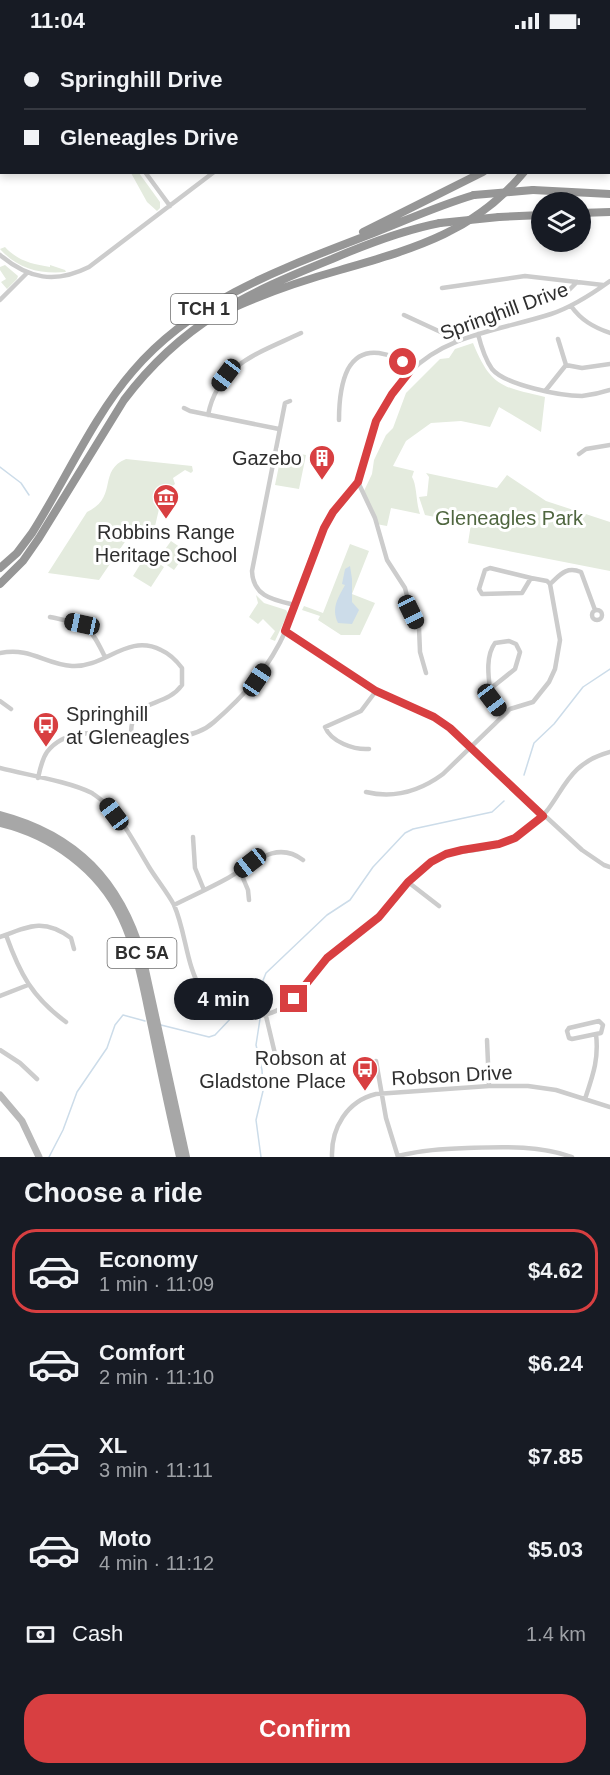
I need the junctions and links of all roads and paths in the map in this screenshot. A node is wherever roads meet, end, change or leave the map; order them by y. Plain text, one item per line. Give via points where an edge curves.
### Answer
1 (146, 174) edge
2 (211, 174) edge
3 (479, 174) edge
4 (522, 174) edge
5 (610, 194) edge
6 (170, 206) junction
7 (610, 212) edge
8 (591, 213) edge
9 (531, 216) edge
10 (339, 245) junction
11 (0, 255) edge
12 (27, 273) junction
13 (610, 281) edge
14 (577, 282) junction
15 (604, 285) junction
16 (442, 288) dead end
17 (556, 290) dead end
18 (0, 300) edge
19 (571, 306) junction
20 (404, 315) dead end
21 (207, 320) junction
22 (301, 333) dead end
23 (610, 333) edge
24 (478, 334) junction
25 (558, 339) dead end
26 (458, 340) junction
27 (610, 364) edge
28 (566, 365) junction
29 (411, 370) junction
30 (546, 390) junction
31 (610, 390) edge
32 (290, 401) dead end
33 (184, 408) dead end
34 (208, 415) junction
35 (339, 420) dead end
36 (279, 429) junction
37 (610, 445) edge
38 (579, 454) dead end
39 (358, 482) junction
40 (0, 568) edge
41 (531, 578) junction
42 (0, 584) edge
43 (550, 584) junction
44 (295, 605) junction
45 (595, 610) dead end
46 (50, 617) dead end
47 (285, 631) junction
48 (0, 653) edge
49 (105, 657) junction
50 (426, 673) dead end
51 (490, 689) junction
52 (376, 691) junction
53 (0, 701) edge
54 (11, 709) dead end
55 (503, 715) junction
56 (131, 735) junction
57 (470, 747) junction
58 (369, 749) dead end
59 (610, 752) edge
60 (0, 768) edge
61 (38, 778) junction
62 (366, 792) dead end
63 (0, 815) edge
64 (543, 816) junction
65 (0, 823) edge
66 (193, 837) dead end
67 (303, 860) dead end
68 (610, 867) edge
69 (240, 871) junction
70 (408, 882) junction
71 (204, 890) junction
72 (249, 900) dead end
73 (174, 906) junction
74 (439, 906) dead end
75 (6, 934) junction
76 (0, 937) edge
77 (74, 949) dead end
78 (28, 985) junction
79 (0, 996) edge
80 (266, 1016) junction
81 (66, 1022) dead end
82 (597, 1034) junction
83 (487, 1040) dead end
84 (0, 1050) edge
85 (276, 1058) dead end
86 (376, 1061) dead end
87 (37, 1079) dead end
88 (489, 1086) junction
89 (382, 1093) junction
90 (0, 1095) edge
91 (585, 1099) junction
92 (610, 1107) edge
93 (39, 1157) edge
94 (180, 1157) edge
95 (186, 1157) edge
96 (332, 1157) edge
97 (398, 1157) edge
98 (572, 1157) edge

1 - 6 street
2 - 6 street
3 - 10 highway
4 - 21 highway via 484,211 440,237 295,284
5 - 10 highway, TCH 1, bridge via 533,190 474,195
6 - 12 street via 77,273 52,278
7 - 8 highway
9 - 21 highway, TCH 1, bridge via 423,226 302,271 248,295
10 - 40 highway, TCH 1 via 244,287 202,310 165,338 116,392 32,533
11 - 12 street
12 - 18 street
13 - 15 street, Springhill Drive
14 - 15 street
14 - 16 street via 525,276
14 - 17 street via 568,290
15 - 19 street, Springhill Drive
19 - 23 street via 581,318
19 - 24 street, Springhill Drive
20 - 26 street
21 - 42 highway, TCH 1 via 172,346 139,380 39,538
22 - 34 street via 251,356 226,375 211,399
24 - 26 street, Springhill Drive
24 - 30 street via 493,370 514,382
25 - 28 street
26 - 29 street, Springhill Drive via 429,354
27 - 28 street via 582,368
28 - 30 street
29 - 35 street via 403,362 378,352 354,361 345,378
29 - 39 street, Springhill Drive via 376,421
30 - 31 street via 581,396
32 - 36 street via 285,403
33 - 34 street
34 - 36 street
36 - 44 street via 252,578 267,598
37 - 38 street
39 - 44 street, Springhill Drive via 324,528
39 - 50 street via 375,518 387,560 405,588 419,628
41 - 41 street via 490,568 481,575 478,589 489,595 522,593
41 - 43 street
43 - 45 street via 564,571 581,572
43 - 55 street via 560,640 555,669 533,702
44 - 47 street, Springhill Drive
46 - 49 street via 88,627
47 - 52 street
47 - 56 street, Springhill Drive via 257,680 209,728 175,738
48 - 49 street via 26,651 75,666
49 - 56 street via 134,645 148,644 173,658 183,672 177,691 134,714
51 - 51 street via 490,649 495,643 516,644 520,652 515,669
51 - 55 street via 492,700
52 - 57 street via 434,717
52 - 58 street via 361,711 325,727 345,745
53 - 54 street
55 - 57 street
56 - 61 street, Springhill Drive via 86,734 58,741 47,752
57 - 62 street via 431,783 398,794
57 - 64 street
59 - 64 street via 581,764
60 - 61 street
61 - 73 street via 80,788 106,803
63 - 95 main road, BC 5A via 56,836 103,876 121,902 144,964
64 - 68 street via 590,856
64 - 70 street via 515,838 446,854
65 - 94 main road, BC 5A via 35,834 73,857 116,905 141,974
66 - 71 street via 195,868
67 - 69 street via 295,853 277,852 262,856
69 - 71 street
69 - 72 street
70 - 74 street
70 - 80 street via 379,917 327,958 294,999
71 - 73 street
73 - 80 street via 193,969 212,1003 233,1014
75 - 76 street
75 - 77 street via 44,925 72,938
75 - 78 street
78 - 79 street
78 - 81 street via 40,1001
80 - 85 street
82 - 82 street via 572,1039 567,1035 569,1028 599,1021 603,1029
82 - 91 street via 596,1065
83 - 88 street
84 - 87 street
86 - 89 street
88 - 89 street, Robson Drive
88 - 91 street, Robson Drive via 556,1090
89 - 96 street, Robson Drive via 360,1100 340,1120 333,1138
89 - 97 street
90 - 93 main road via 22,1121
91 - 92 street, Robson Drive
97 - 98 street via 415,1152 505,1146

